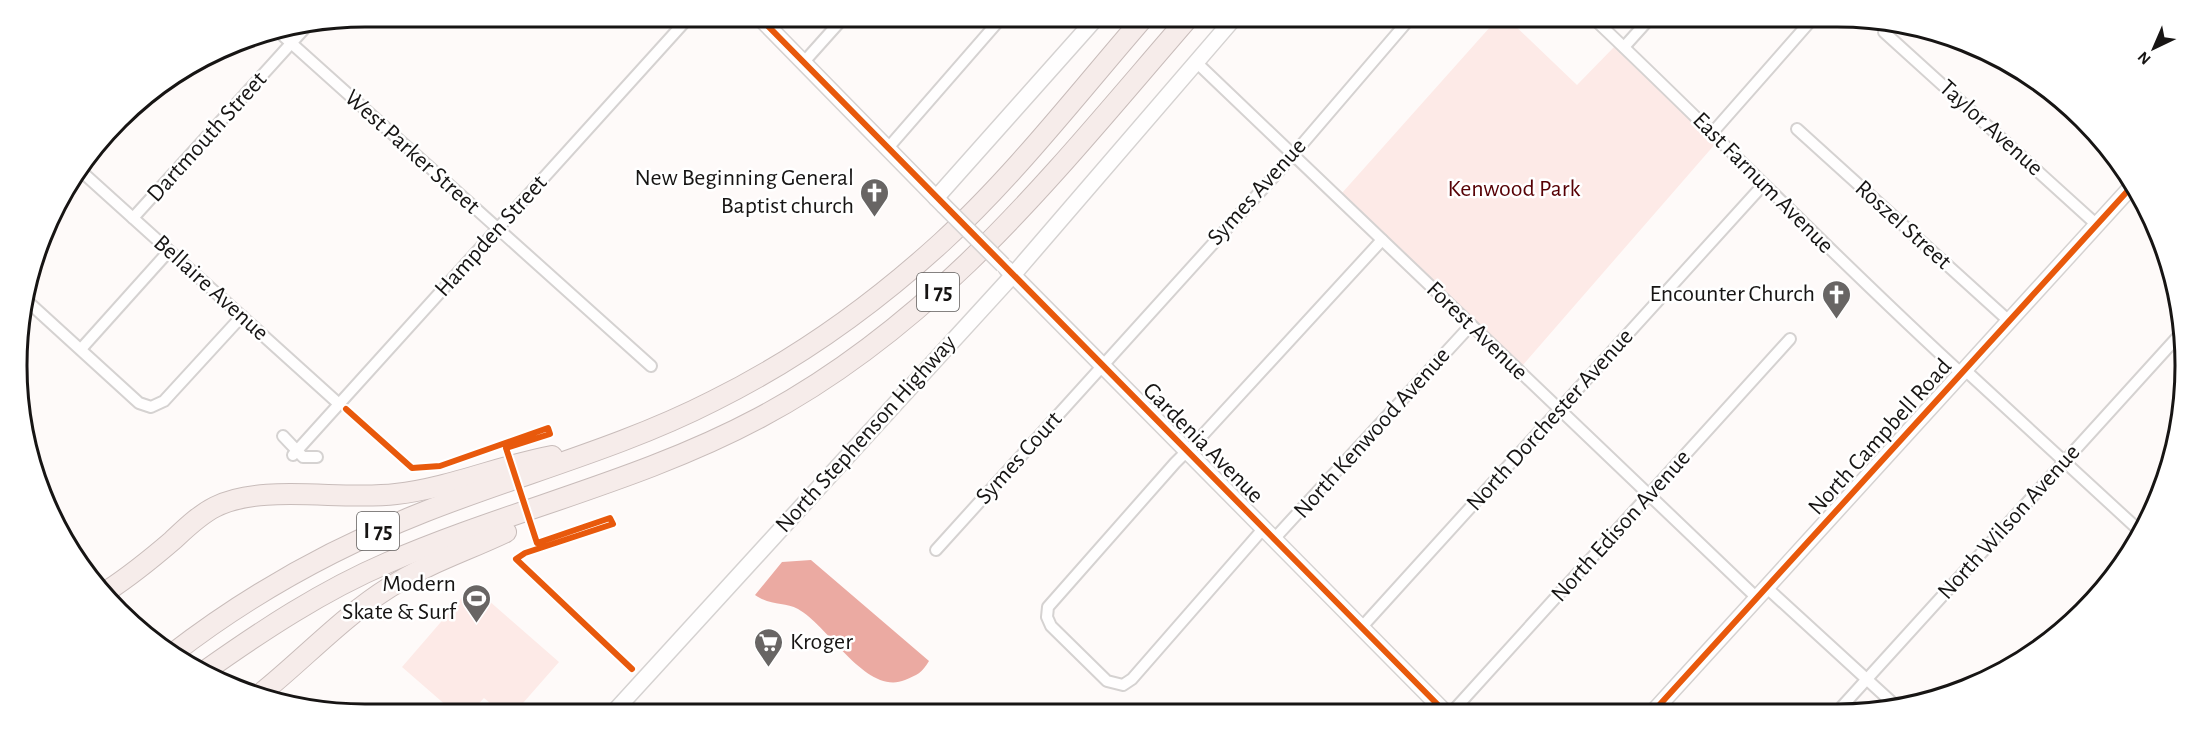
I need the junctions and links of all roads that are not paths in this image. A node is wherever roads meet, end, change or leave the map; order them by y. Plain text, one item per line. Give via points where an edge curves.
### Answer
1 (680, 27) edge
2 (769, 27) edge
3 (835, 27) edge
4 (993, 27) edge
5 (1089, 27) edge
6 (1135, 27) edge
7 (1180, 27) edge
8 (1226, 27) edge
9 (1402, 27) edge
10 (1603, 27) edge
11 (1642, 27) edge
12 (1805, 27) edge
13 (1884, 32) dead end
14 (300, 34) edge
15 (285, 37) edge
16 (292, 44) junction
17 (1624, 47) junction
18 (1196, 62) junction
19 (803, 63) junction
20 (1797, 129) dead end
21 (1713, 132) junction
22 (888, 148) junction
23 (1292, 154) junction
24 (85, 175) edge
25 (1763, 185) junction
26 (2127, 191) edge
27 (940, 202) junction
28 (133, 218) junction
29 (2097, 225) junction
30 (497, 229) junction
31 (1382, 240) junction
32 (169, 250) junction
33 (1008, 270) junction
34 (33, 306) edge
35 (242, 316) junction
36 (2009, 321) junction
37 (1471, 325) junction
38 (1790, 339) dead end
39 (2174, 341) edge
40 (81, 349) junction
41 (1101, 365) junction
42 (651, 366) dead end
43 (1963, 372) junction
44 (339, 404) junction
45 (1560, 410) junction
46 (283, 436) dead end
47 (604, 447) junction
48 (1186, 452) junction
49 (295, 453) junction
50 (317, 457) dead end
51 (2064, 462) junction
52 (618, 480) junction
53 (1650, 495) junction
54 (2134, 526) edge
55 (1268, 534) junction
56 (936, 550) dead end
57 (133, 574) junction
58 (111, 589) edge
59 (1762, 593) junction
60 (117, 595) edge
61 (1361, 628) junction
62 (180, 649) edge
63 (211, 667) edge
64 (1866, 679) junction
65 (268, 689) edge
66 (1889, 700) edge
67 (621, 704) edge
68 (1437, 704) edge
69 (1459, 704) edge
70 (1660, 704) edge
71 (1844, 704) edge

1 - 30 street, Hampden Street
2 - 19 street, Gardenia Avenue
3 - 19 street
4 - 22 street
5 - 27 street
6 - 47 highway, I 75 via 983,201 873,301 814,343 734,391
7 - 52 highway, I 75 via 987,247 895,328 822,382 757,419
8 - 18 street, North Stephenson Highway
9 - 23 street, Symes Avenue
10 - 17 street, East Farnum Avenue
11 - 17 street
12 - 21 street
13 - 29 street, Taylor Avenue
14 - 16 street, Dartmouth Street
15 - 16 street, West Parker Street
16 - 28 street, Dartmouth Street
16 - 30 street, West Parker Street
17 - 21 street, East Farnum Avenue
18 - 23 street, Forest Avenue
18 - 33 street, North Stephenson Highway
19 - 22 street, Gardenia Avenue
20 - 36 street, Roszel Street
21 - 25 street, East Farnum Avenue
22 - 27 street, Gardenia Avenue
23 - 31 street, Forest Avenue
23 - 41 street, Symes Avenue
24 - 28 street, Bellaire Avenue
25 - 43 street, East Farnum Avenue
25 - 45 street, North Dorchester Avenue
26 - 29 street, North Campbell Road
27 - 33 street, Gardenia Avenue, bridge
28 - 32 street, Bellaire Avenue
29 - 36 street, North Campbell Road
30 - 42 street, West Parker Street
30 - 44 street, Hampden Street
31 - 37 street, Forest Avenue
31 - 48 street
32 - 35 street, Bellaire Avenue
32 - 40 street
33 - 41 street, Gardenia Avenue
33 - 67 street, North Stephenson Highway
34 - 40 street
35 - 40 street via 156,406 139,403
35 - 44 street, Bellaire Avenue
36 - 43 street, North Campbell Road
37 - 45 street, Forest Avenue
37 - 55 street, North Kenwood Avenue
38 - 53 street, North Edison Avenue
39 - 51 street, North Wilson Avenue
41 - 48 street, Gardenia Avenue
41 - 56 street, Symes Court
43 - 51 street, East Farnum Avenue
43 - 59 street, North Campbell Road
44 - 49 street, Hampden Street
45 - 53 street, Forest Avenue
45 - 61 street, North Dorchester Avenue
46 - 49 street
47 - 57 highway via 519,462 443,485 396,494 256,495 233,500 202,515
47 - 62 highway, I 75 via 367,536 264,590
48 - 55 street, Gardenia Avenue
48 - 55 street, North Kenwood Avenue via 1048,607 1051,626 1107,681 1123,686
49 - 50 street
51 - 54 street, East Farnum Avenue
51 - 64 street, North Wilson Avenue
52 - 63 highway, I 75 via 437,543 368,572 296,611
52 - 65 highway via 408,576 354,612
53 - 59 street, Forest Avenue
53 - 69 street, North Edison Avenue
55 - 61 street, Gardenia Avenue
57 - 58 highway
57 - 60 highway
59 - 64 street, Forest Avenue
59 - 70 street, North Campbell Road
61 - 68 street, Gardenia Avenue
64 - 66 street, Forest Avenue
64 - 71 street, North Wilson Avenue

